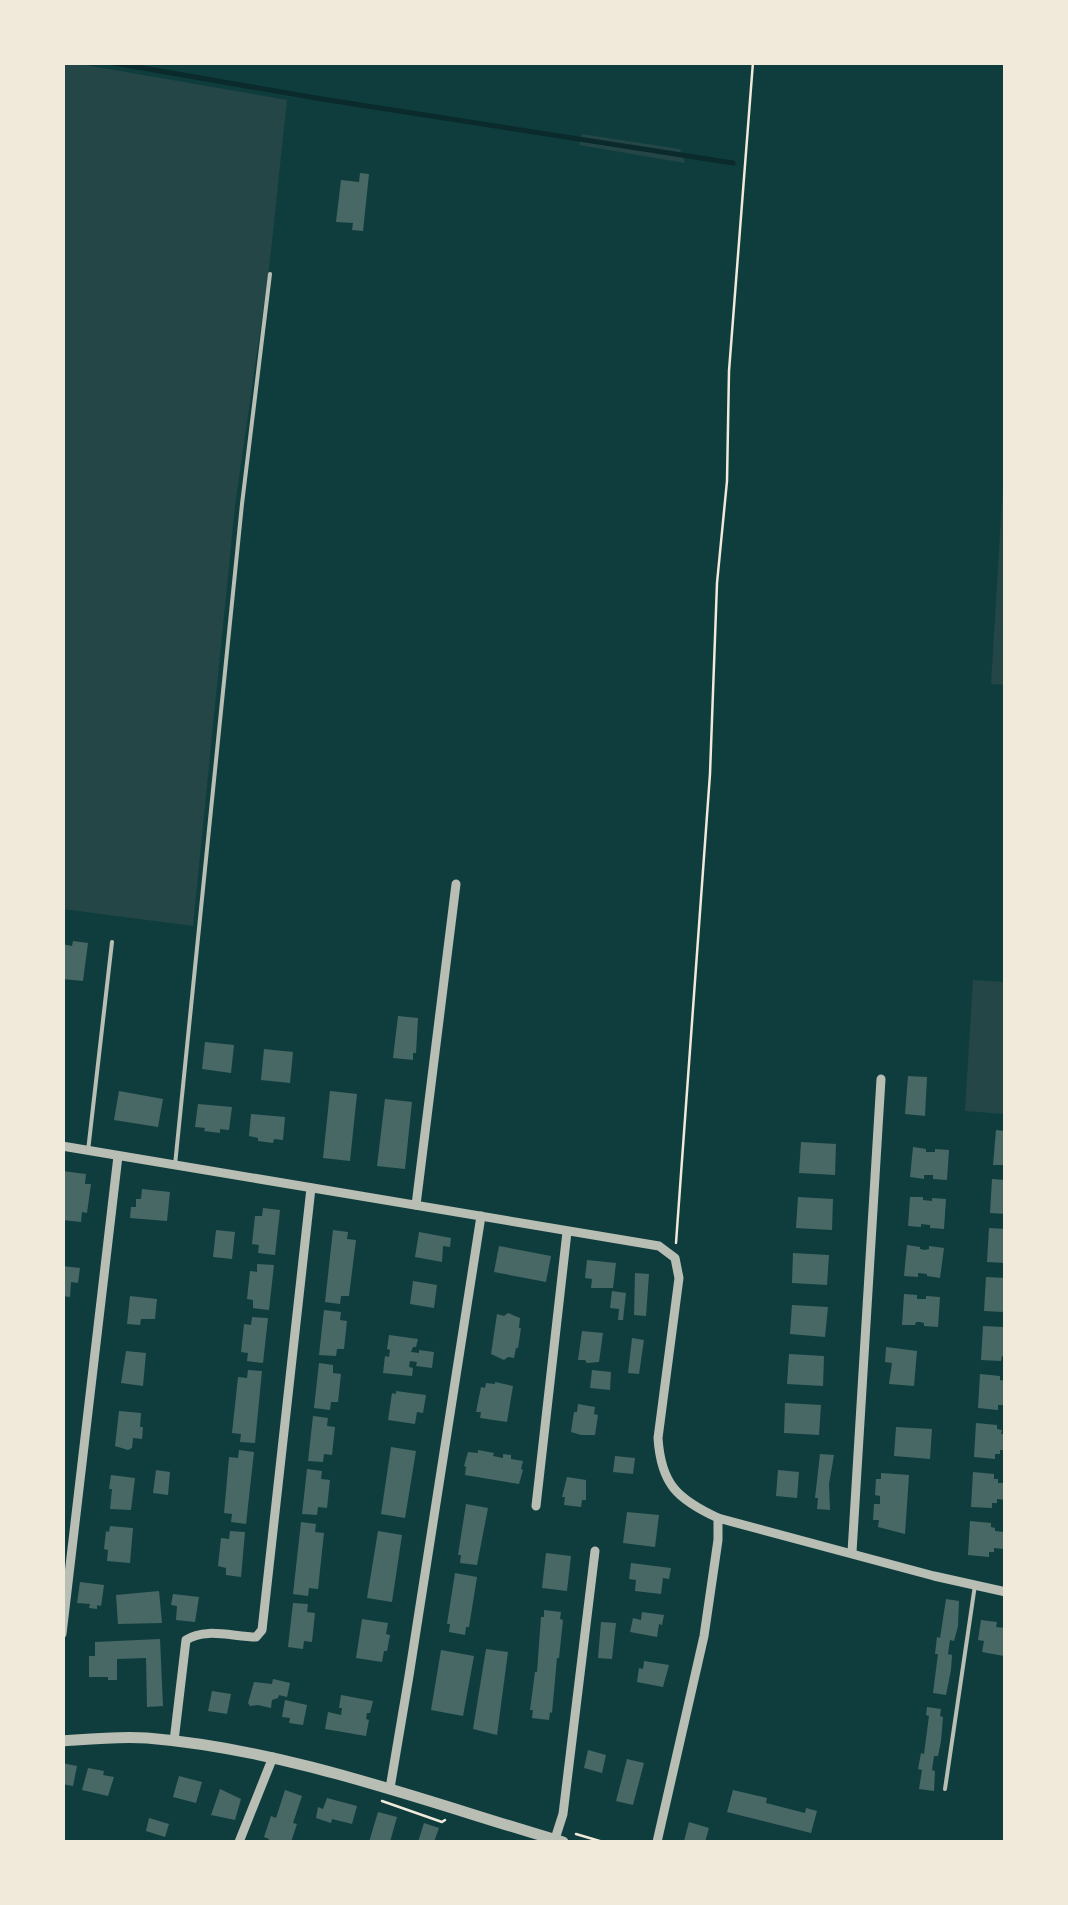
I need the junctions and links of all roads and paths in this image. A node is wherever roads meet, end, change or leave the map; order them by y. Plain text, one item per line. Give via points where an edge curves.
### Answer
1 (754, 62) edge
2 (270, 274) dead end
3 (456, 884) dead end
4 (112, 942) dead end
5 (881, 1079) dead end
6 (62, 1146) edge
7 (88, 1151) junction
8 (118, 1156) junction
9 (175, 1165) junction
10 (311, 1188) junction
11 (416, 1205) junction
12 (481, 1216) junction
13 (567, 1232) junction
14 (674, 1258) junction
15 (536, 1506) dead end
16 (718, 1518) junction
17 (595, 1551) dead end
18 (852, 1552) junction
19 (975, 1585) junction
20 (1006, 1592) edge
21 (62, 1634) edge
22 (62, 1740) edge
23 (174, 1742) junction
24 (272, 1758) junction
25 (390, 1788) junction
26 (945, 1789) dead end
27 (378, 1797) dead end
28 (449, 1819) dead end
29 (238, 1842) edge
30 (557, 1842) edge
31 (657, 1842) edge

1 - 14 path
2 - 9 lane
3 - 11 street
4 - 7 lane
5 - 18 street
6 - 7 street
7 - 8 street
8 - 9 street
8 - 21 street
9 - 10 street
10 - 11 street
10 - 23 street via 262,1630 256,1638 203,1633 186,1640
11 - 12 street
12 - 13 street
12 - 25 street
13 - 14 street via 658,1246
13 - 15 street
14 - 16 street via 679,1278 659,1462 678,1494
16 - 18 street
16 - 31 street via 704,1636
17 - 30 street
18 - 19 street
19 - 20 street
19 - 26 lane
22 - 23 street
23 - 24 street
24 - 25 street
24 - 29 street
25 - 30 street
27 - 28 path

